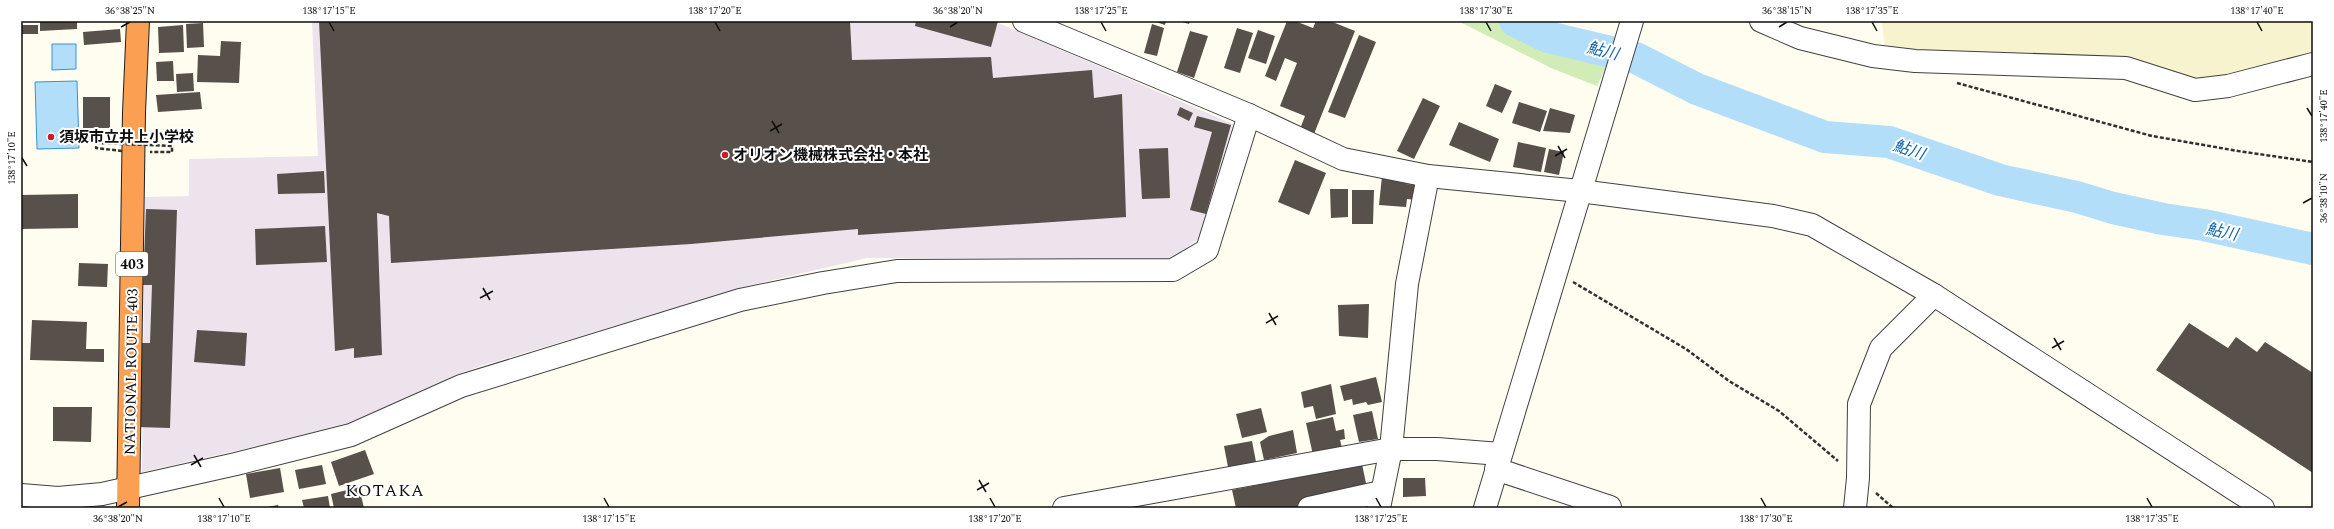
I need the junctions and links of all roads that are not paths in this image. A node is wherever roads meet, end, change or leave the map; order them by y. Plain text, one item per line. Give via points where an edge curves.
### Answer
1 (138, 21) edge
2 (1024, 21) edge
3 (1632, 21) edge
4 (1761, 21) edge
5 (2313, 64) edge
6 (1249, 115) junction
7 (1428, 176) junction
8 (1580, 191) junction
9 (1934, 295) junction
10 (1391, 449) junction
11 (1498, 461) junction
12 (21, 495) edge
13 (129, 498) edge
14 (1380, 500) edge
15 (1610, 507) edge
16 (1064, 508) edge
17 (1309, 508) edge
18 (1485, 508) edge
19 (1855, 508) edge
20 (2263, 508) edge

1 - 13 highway, NATIONAL ROUTE 403 / 403 via 134,112
2 - 6 street
3 - 8 street
4 - 5 street via 1800,38 1873,56 1915,61 2126,68 2195,90 2228,86
6 - 7 street via 1343,160
6 - 13 street via 1207,250 1173,270 897,271 740,300 461,386 351,435 236,464
7 - 8 street
7 - 10 street via 1407,284
8 - 9 street via 1773,216 1812,225
8 - 11 street
9 - 19 street via 1881,348 1859,404
9 - 20 street
10 - 11 street via 1437,449
10 - 14 street
10 - 16 street
11 - 15 street
11 - 18 street
12 - 13 street via 58,498 102,494
14 - 17 street

